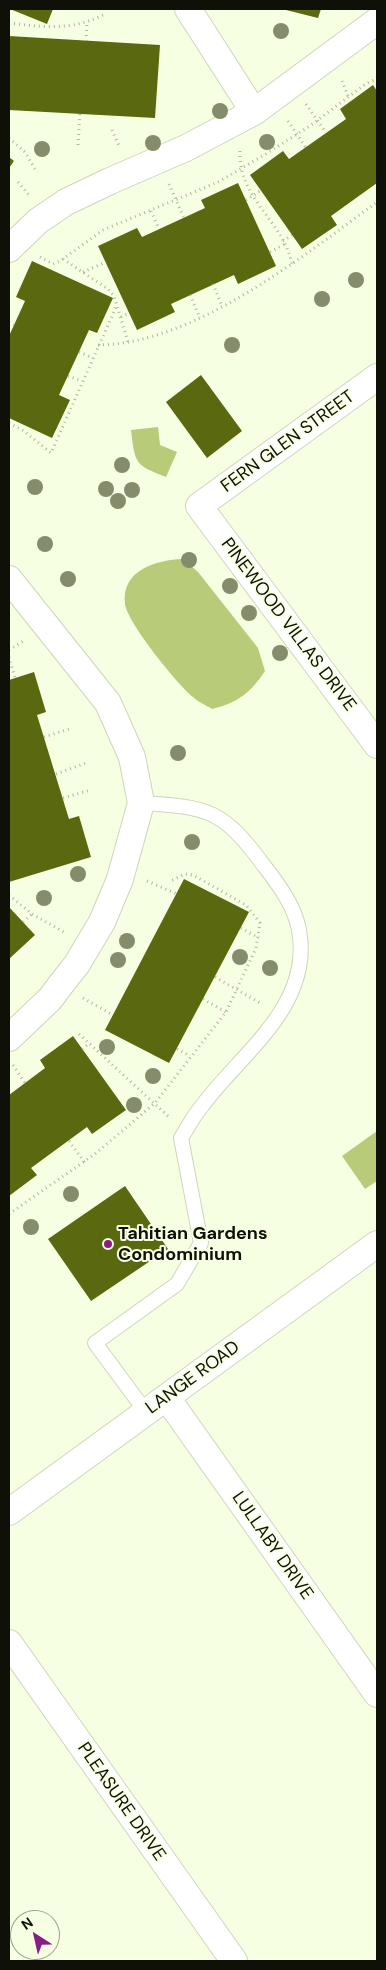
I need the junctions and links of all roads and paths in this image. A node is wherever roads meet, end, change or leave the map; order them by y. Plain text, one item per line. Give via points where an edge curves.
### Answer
1 (188, 9) edge
2 (103, 15) dead end
3 (377, 21) edge
4 (9, 23) edge
5 (87, 23) junction
6 (86, 41) dead end
7 (377, 80) edge
8 (273, 98) junction
9 (80, 114) dead end
10 (317, 121) junction
11 (230, 125) junction
12 (326, 133) dead end
13 (297, 135) junction
14 (9, 138) edge
15 (78, 145) dead end
16 (306, 148) dead end
17 (158, 160) junction
18 (35, 169) dead end
19 (241, 169) junction
20 (260, 191) dead end
21 (253, 196) junction
22 (176, 200) junction
23 (246, 200) dead end
24 (377, 202) edge
25 (151, 211) junction
26 (184, 218) dead end
27 (159, 229) dead end
28 (292, 234) dead end
29 (284, 242) junction
30 (9, 249) edge
31 (270, 252) dead end
32 (38, 256) dead end
33 (63, 259) junction
34 (106, 262) dead end
35 (292, 264) junction
36 (83, 272) junction
37 (213, 284) dead end
38 (190, 295) dead end
39 (117, 305) junction
40 (222, 306) junction
41 (129, 313) dead end
42 (121, 318) junction
43 (200, 318) junction
44 (9, 322) edge
45 (14, 325) dead end
46 (128, 342) junction
47 (98, 344) junction
48 (79, 352) dead end
49 (92, 358) junction
50 (68, 376) dead end
51 (377, 377) edge
52 (82, 381) junction
53 (9, 423) edge
54 (199, 506) joint
55 (9, 579) edge
56 (30, 637) dead end
57 (9, 650) edge
58 (9, 657) edge
59 (14, 678) dead end
60 (369, 715) edge
61 (69, 729) dead end
62 (44, 737) dead end
63 (377, 745) edge
64 (86, 763) dead end
65 (56, 774) dead end
66 (91, 790) dead end
67 (63, 798) dead end
68 (141, 802) junction
69 (171, 880) dead end
70 (9, 895) edge
71 (32, 914) junction
72 (23, 922) dead end
73 (240, 928) dead end
74 (259, 938) junction
75 (88, 947) junction
76 (215, 977) dead end
77 (62, 983) junction
78 (238, 989) junction
79 (203, 999) dead end
80 (226, 1012) junction
81 (280, 1014) junction
82 (113, 1015) dead end
83 (79, 1034) dead end
84 (89, 1044) junction
85 (82, 1049) dead end
86 (177, 1049) dead end
87 (10, 1050) edge
88 (190, 1056) junction
89 (26, 1083) dead end
90 (155, 1103) junction
91 (185, 1132) junction
92 (68, 1141) dead end
93 (84, 1163) junction
94 (9, 1214) edge
95 (377, 1244) edge
96 (157, 1405) junction
97 (9, 1512) edge
98 (9, 1643) edge
99 (377, 1694) edge
100 (234, 1961) edge

1 - 8 street
2 - 5 path
3 - 8 street
4 - 5 path via 68,27
5 - 6 path
7 - 10 path via 366,83
8 - 10 path
8 - 11 street
8 - 13 path
9 - 15 path
10 - 12 path
10 - 13 path
11 - 17 street
11 - 19 path via 240,148
13 - 16 path
13 - 19 path
14 - 18 path via 25,152
17 - 22 path
17 - 30 street via 66,202 38,220
19 - 21 path via 243,180
19 - 22 path
20 - 21 path
21 - 23 path
21 - 29 path
22 - 25 path
22 - 26 path
24 - 35 path
25 - 27 path
25 - 33 path via 103,230
28 - 29 path
29 - 31 path
29 - 35 path
32 - 33 path via 53,264
33 - 36 path
34 - 36 path
35 - 40 path
36 - 39 path via 108,289
37 - 40 path
38 - 43 path
39 - 42 path
39 - 47 path
40 - 43 path
41 - 42 path
42 - 46 path
43 - 46 path via 160,336
44 - 45 path
46 - 47 path
47 - 49 path
48 - 49 path
49 - 52 path
50 - 52 path
51 - 54 street, FERN GLEN STREET
52 - 53 path via 51,453
54 - 60 street, PINEWOOD VILLAS DRIVE
55 - 68 street via 108,703 132,757
56 - 57 path
58 - 59 path
60 - 63 street, PINEWOOD VILLAS DRIVE
61 - 62 path
64 - 65 path
66 - 67 path
68 - 75 street via 120,879
68 - 81 lane via 192,806 225,821 253,851 280,888 299,929 300,946 293,987
69 - 74 path via 185,874 193,875 246,905 260,923
70 - 71 path
71 - 72 path
71 - 75 path
73 - 74 path
74 - 78 path
75 - 77 street
76 - 78 path
77 - 82 path
77 - 87 street
78 - 80 path
78 - 81 path
79 - 80 path
80 - 88 path
81 - 91 lane via 202,1106
83 - 84 path
84 - 85 path
84 - 90 path
86 - 88 path
87 - 89 path
88 - 90 path
90 - 91 path
90 - 93 path
91 - 96 lane via 181,1138 201,1243 177,1284 95,1343
92 - 93 path
93 - 94 path
95 - 96 street, LANGE ROAD
96 - 97 street, LANGE ROAD
96 - 99 street, LULLABY DRIVE
98 - 100 street, PLEASURE DRIVE

